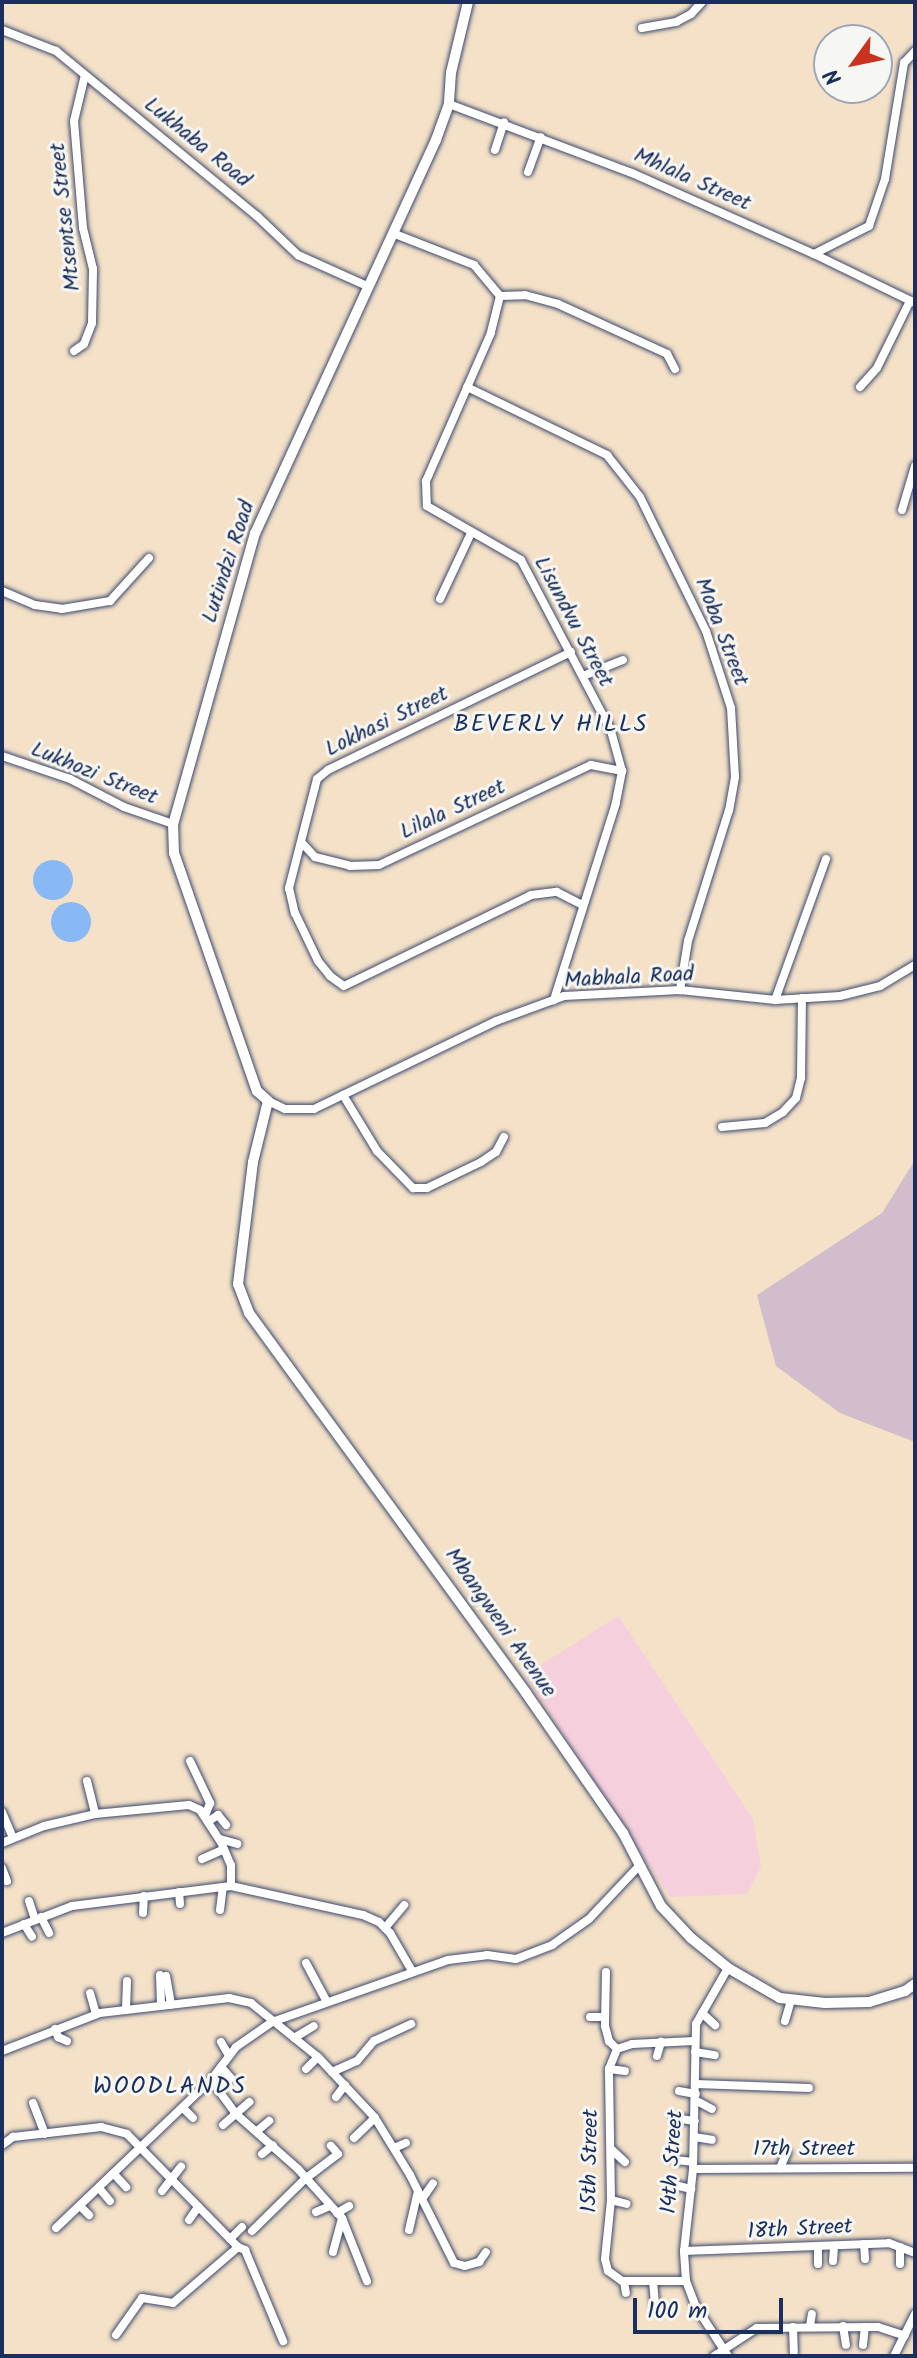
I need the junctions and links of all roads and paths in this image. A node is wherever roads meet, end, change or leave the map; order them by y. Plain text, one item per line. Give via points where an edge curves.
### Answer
1 (468, 2) edge
2 (702, 2) edge
3 (642, 28) dead end
4 (2, 30) edge
5 (915, 51) edge
6 (85, 75) junction
7 (449, 104) junction
8 (504, 122) junction
9 (541, 137) junction
10 (495, 150) dead end
11 (528, 172) dead end
12 (395, 234) junction
13 (814, 254) junction
14 (367, 286) junction
15 (500, 296) junction
16 (912, 302) edge
17 (74, 351) dead end
18 (675, 369) dead end
19 (467, 387) junction
20 (860, 387) dead end
21 (915, 466) edge
22 (902, 510) dead end
23 (471, 533) junction
24 (149, 558) dead end
25 (2, 591) edge
26 (440, 599) dead end
27 (571, 652) junction
28 (623, 660) dead end
29 (583, 676) junction
30 (2, 756) edge
31 (622, 771) junction
32 (173, 824) junction
33 (302, 843) junction
34 (826, 859) dead end
35 (582, 905) junction
36 (915, 965) edge
37 (680, 990) junction
38 (802, 998) junction
39 (554, 1000) junction
40 (775, 1000) junction
41 (343, 1095) junction
42 (268, 1101) junction
43 (722, 1127) dead end
44 (504, 1137) dead end
45 (190, 1761) dead end
46 (87, 1781) dead end
47 (2, 1812) edge
48 (95, 1814) junction
49 (207, 1818) junction
50 (226, 1825) dead end
51 (13, 1838) junction
52 (220, 1839) junction
53 (2, 1843) edge
54 (237, 1844) dead end
55 (224, 1849) junction
56 (202, 1859) dead end
57 (639, 1866) junction
58 (2, 1868) edge
59 (7, 1881) dead end
60 (227, 1887) junction
61 (179, 1892) junction
62 (144, 1896) junction
63 (29, 1901) dead end
64 (180, 1904) dead end
65 (404, 1905) dead end
66 (220, 1910) dead end
67 (143, 1913) dead end
68 (38, 1918) junction
69 (24, 1924) junction
70 (385, 1928) junction
71 (2, 1933) edge
72 (49, 1933) dead end
73 (32, 1937) dead end
74 (306, 1963) dead end
75 (728, 1968) junction
76 (412, 1971) junction
77 (606, 1972) dead end
78 (163, 1976) dead end
79 (127, 1981) dead end
80 (915, 1984) edge
81 (90, 1993) dead end
82 (791, 2000) junction
83 (327, 2002) junction
84 (166, 2005) junction
85 (126, 2010) junction
86 (702, 2013) junction
87 (96, 2014) junction
88 (590, 2017) dead end
89 (605, 2017) junction
90 (785, 2021) dead end
91 (272, 2022) junction
92 (411, 2024) dead end
93 (715, 2025) dead end
94 (314, 2026) dead end
95 (55, 2029) junction
96 (294, 2038) junction
97 (67, 2041) dead end
98 (694, 2041) junction
99 (221, 2042) dead end
100 (661, 2042) junction
101 (617, 2049) junction
102 (2, 2051) edge
103 (695, 2052) junction
104 (715, 2055) dead end
105 (229, 2056) junction
106 (657, 2056) dead end
107 (318, 2057) junction
108 (221, 2067) junction
109 (306, 2069) dead end
110 (609, 2069) junction
111 (625, 2071) dead end
112 (332, 2072) junction
113 (231, 2078) dead end
114 (211, 2080) junction
115 (696, 2084) junction
116 (345, 2085) junction
117 (750, 2085) junction
118 (809, 2088) dead end
119 (679, 2091) dead end
120 (752, 2096) dead end
121 (336, 2097) dead end
122 (696, 2097) junction
123 (249, 2102) dead end
124 (33, 2103) dead end
125 (183, 2108) junction
126 (712, 2109) dead end
127 (236, 2114) junction
128 (193, 2118) dead end
129 (375, 2118) junction
130 (675, 2118) dead end
131 (269, 2121) dead end
132 (695, 2121) junction
133 (223, 2125) dead end
134 (257, 2131) junction
135 (45, 2134) junction
136 (694, 2137) junction
137 (354, 2138) dead end
138 (712, 2140) dead end
139 (406, 2143) dead end
140 (2, 2145) edge
141 (273, 2145) junction
142 (331, 2146) dead end
143 (141, 2148) junction
144 (394, 2148) junction
145 (611, 2149) junction
146 (787, 2152) dead end
147 (262, 2154) dead end
148 (675, 2160) dead end
149 (625, 2162) dead end
150 (693, 2165) junction
151 (181, 2167) dead end
152 (780, 2168) junction
153 (915, 2168) edge
154 (114, 2174) junction
155 (410, 2175) junction
156 (169, 2179) junction
157 (305, 2179) junction
158 (401, 2182) dead end
159 (433, 2183) dead end
160 (671, 2184) dead end
161 (126, 2187) dead end
162 (99, 2188) junction
163 (691, 2189) junction
164 (162, 2191) dead end
165 (198, 2191) dead end
166 (420, 2195) junction
167 (190, 2199) junction
168 (611, 2200) junction
169 (110, 2201) dead end
170 (627, 2204) dead end
171 (80, 2206) junction
172 (330, 2206) junction
173 (349, 2206) dead end
174 (198, 2207) junction
175 (316, 2212) dead end
176 (89, 2215) dead end
177 (340, 2216) junction
178 (189, 2220) dead end
179 (242, 2227) dead end
180 (56, 2228) dead end
181 (409, 2230) dead end
182 (252, 2231) dead end
183 (230, 2239) junction
184 (864, 2244) junction
185 (834, 2246) junction
186 (238, 2247) junction
187 (818, 2247) junction
188 (900, 2247) junction
189 (684, 2251) junction
190 (333, 2252) dead end
191 (486, 2252) dead end
192 (915, 2253) edge
193 (211, 2257) dead end
194 (865, 2259) dead end
195 (833, 2261) dead end
196 (220, 2263) junction
197 (818, 2264) dead end
198 (900, 2264) dead end
199 (267, 2270) dead end
200 (257, 2276) junction
201 (367, 2281) dead end
202 (624, 2281) junction
203 (653, 2281) junction
204 (686, 2281) junction
205 (275, 2291) dead end
206 (626, 2293) dead end
207 (264, 2295) junction
208 (655, 2305) dead end
209 (812, 2314) dead end
210 (915, 2314) edge
211 (776, 2317) dead end
212 (810, 2326) junction
213 (843, 2326) junction
214 (777, 2327) junction
215 (793, 2327) junction
216 (865, 2327) junction
217 (116, 2335) dead end
218 (905, 2336) junction
219 (283, 2341) dead end
220 (846, 2345) dead end
221 (863, 2345) dead end
222 (794, 2352) dead end
223 (726, 2353) edge
224 (714, 2356) edge
225 (894, 2356) edge

1 - 7 street, Lutindzi Road
2 - 3 street via 676,22
4 - 6 street, Lukhaba Road via 56,51
5 - 13 street via 904,63 885,179 869,226
6 - 14 street, Lukhaba Road via 298,255
6 - 17 street, Mtsentse Street via 74,121 83,228 93,269 92,323 89,336
7 - 8 street, Mhlala Street
7 - 12 street, Lutindzi Road
8 - 9 street, Mhlala Street
8 - 10 street
9 - 11 street
9 - 13 street, Mhlala Street
12 - 14 street, Lutindzi Road
12 - 15 street via 474,265
13 - 16 street, Mhlala Street
14 - 32 street, Lutindzi Road via 255,533
15 - 18 street via 525,295 558,304 667,354
15 - 19 street, Lisundvu Street via 491,333
16 - 20 street via 877,368
19 - 23 street, Lisundvu Street via 426,481 427,506
19 - 37 street, Moba Street via 607,455 640,497 706,631 731,708 735,777 688,941
21 - 22 street
23 - 26 street
23 - 27 street, Lisundvu Street via 521,560
24 - 25 street via 110,601 62,609
27 - 29 street, Lisundvu Street
27 - 33 street, Lokhasi Street via 328,770 317,779
28 - 29 street
29 - 31 street, Lisundvu Street via 611,731
30 - 32 street, Lukhozi Street
31 - 33 street, Lilala Street via 591,765 379,865 350,866 315,857
31 - 35 street, Lisundvu Street
32 - 42 street, Lutindzi Road via 174,853 257,1091
33 - 35 street, Lokhasi Street via 289,888 295,913 318,961 344,986 531,895 557,892
34 - 40 street
35 - 39 street, Lisundvu Street
36 - 38 street, Mabhala Road via 880,986
37 - 39 street, Mabhala Road
37 - 40 street, Mabhala Road
38 - 40 street, Mabhala Road
38 - 43 street via 796,1098 765,1123
39 - 41 street, Mabhala Road via 496,1021
41 - 42 street, Mabhala Road via 314,1109 285,1109
41 - 44 street via 377,1151 413,1188 427,1188 481,1162 496,1152
42 - 57 street, Mbangweni Avenue via 240,1245 238,1284 249,1313 526,1693 623,1833
45 - 49 street via 210,1803
46 - 48 street
47 - 51 street
48 - 49 street via 189,1805
48 - 51 street
49 - 50 street via 218,1815
49 - 52 street
51 - 53 street
52 - 54 street
52 - 55 street
55 - 56 street
55 - 60 street via 231,1865
57 - 75 street, Mbangweni Avenue via 661,1906
57 - 76 street via 589,1919 552,1945 516,1959 487,1955
58 - 59 street
60 - 61 street
60 - 66 street
60 - 70 street via 363,1915
61 - 62 street
61 - 64 street
62 - 67 street
62 - 68 street via 72,1906
63 - 68 street
65 - 70 street
68 - 69 street
68 - 72 street
69 - 71 street
69 - 73 street
70 - 76 street
74 - 83 street
75 - 82 street, Mbangweni Avenue
75 - 86 street, 14th Street
76 - 83 street
77 - 89 street via 610,2000
78 - 84 street
79 - 85 street
80 - 82 street, Mbangweni Avenue via 869,2002
81 - 87 street
82 - 90 street
83 - 91 street
84 - 85 street
84 - 91 street via 240,1998
85 - 87 street
86 - 93 street
86 - 98 street, 14th Street
87 - 95 street
88 - 89 street
89 - 101 street via 609,2041
91 - 96 street
91 - 105 street
92 - 112 street via 374,2041 357,2061
94 - 96 street
95 - 97 street
95 - 102 street
96 - 107 street
98 - 100 street
98 - 103 street, 14th Street
99 - 105 street
100 - 101 street
100 - 106 street
101 - 110 street, 15th Street
103 - 104 street
103 - 115 street, 14th Street
105 - 108 street
107 - 109 street
107 - 112 street
108 - 113 street
108 - 114 street
110 - 111 street
110 - 145 street, 15th Street
112 - 116 street
114 - 125 street
114 - 127 street
115 - 117 street
115 - 122 street, 14th Street
116 - 121 street
116 - 129 street
117 - 118 street
117 - 120 street
119 - 122 street
122 - 126 street
122 - 132 street, 14th Street
123 - 127 street
124 - 135 street
125 - 128 street
125 - 143 street
127 - 133 street
127 - 134 street
129 - 137 street
129 - 144 street
130 - 132 street
131 - 134 street
132 - 136 street, 14th Street
134 - 141 street
135 - 140 street via 13,2137
135 - 143 street via 115,2129
136 - 138 street
136 - 150 street, 14th Street
139 - 144 street
141 - 147 street
141 - 157 street
142 - 157 street via 338,2154
143 - 154 street
143 - 156 street via 165,2168
144 - 155 street
145 - 149 street
145 - 168 street, 15th Street
146 - 152 street
148 - 150 street, 17th Street
150 - 152 street, 17th Street
150 - 163 street, 14th Street
151 - 156 street
152 - 153 street, 17th Street
154 - 161 street
154 - 162 street
155 - 158 street
155 - 166 street
156 - 164 street
156 - 167 street
157 - 172 street
157 - 182 street
159 - 166 street
160 - 163 street
162 - 169 street
162 - 171 street
163 - 189 street, 14th Street
165 - 167 street
166 - 181 street
166 - 191 street via 454,2263 479,2262
167 - 174 street
168 - 170 street
168 - 202 street, 15th Street via 605,2259 608,2271
171 - 176 street
171 - 180 street
172 - 175 street
172 - 177 street
173 - 177 street
174 - 178 street
174 - 183 street
177 - 190 street
177 - 201 street
179 - 183 street
183 - 186 street
184 - 185 street, 18th Street
184 - 188 street, 18th Street
184 - 194 street
185 - 187 street, 18th Street
185 - 195 street
186 - 196 street
186 - 200 street via 245,2250
187 - 189 street, 18th Street via 778,2255
187 - 197 street
188 - 192 street, 18th Street
188 - 198 street
189 - 204 street, 14th Street
193 - 196 street
196 - 217 street via 173,2303 142,2298
199 - 200 street
200 - 207 street
202 - 203 street
202 - 206 street
203 - 204 street
203 - 208 street
204 - 223 street, 14th Street
205 - 207 street
207 - 219 street
209 - 212 street
210 - 218 street
211 - 214 street
212 - 213 street
212 - 215 street
213 - 216 street
213 - 220 street
214 - 215 street
214 - 223 street via 757,2328
215 - 222 street
216 - 218 street
216 - 221 street
218 - 225 street
223 - 224 street

